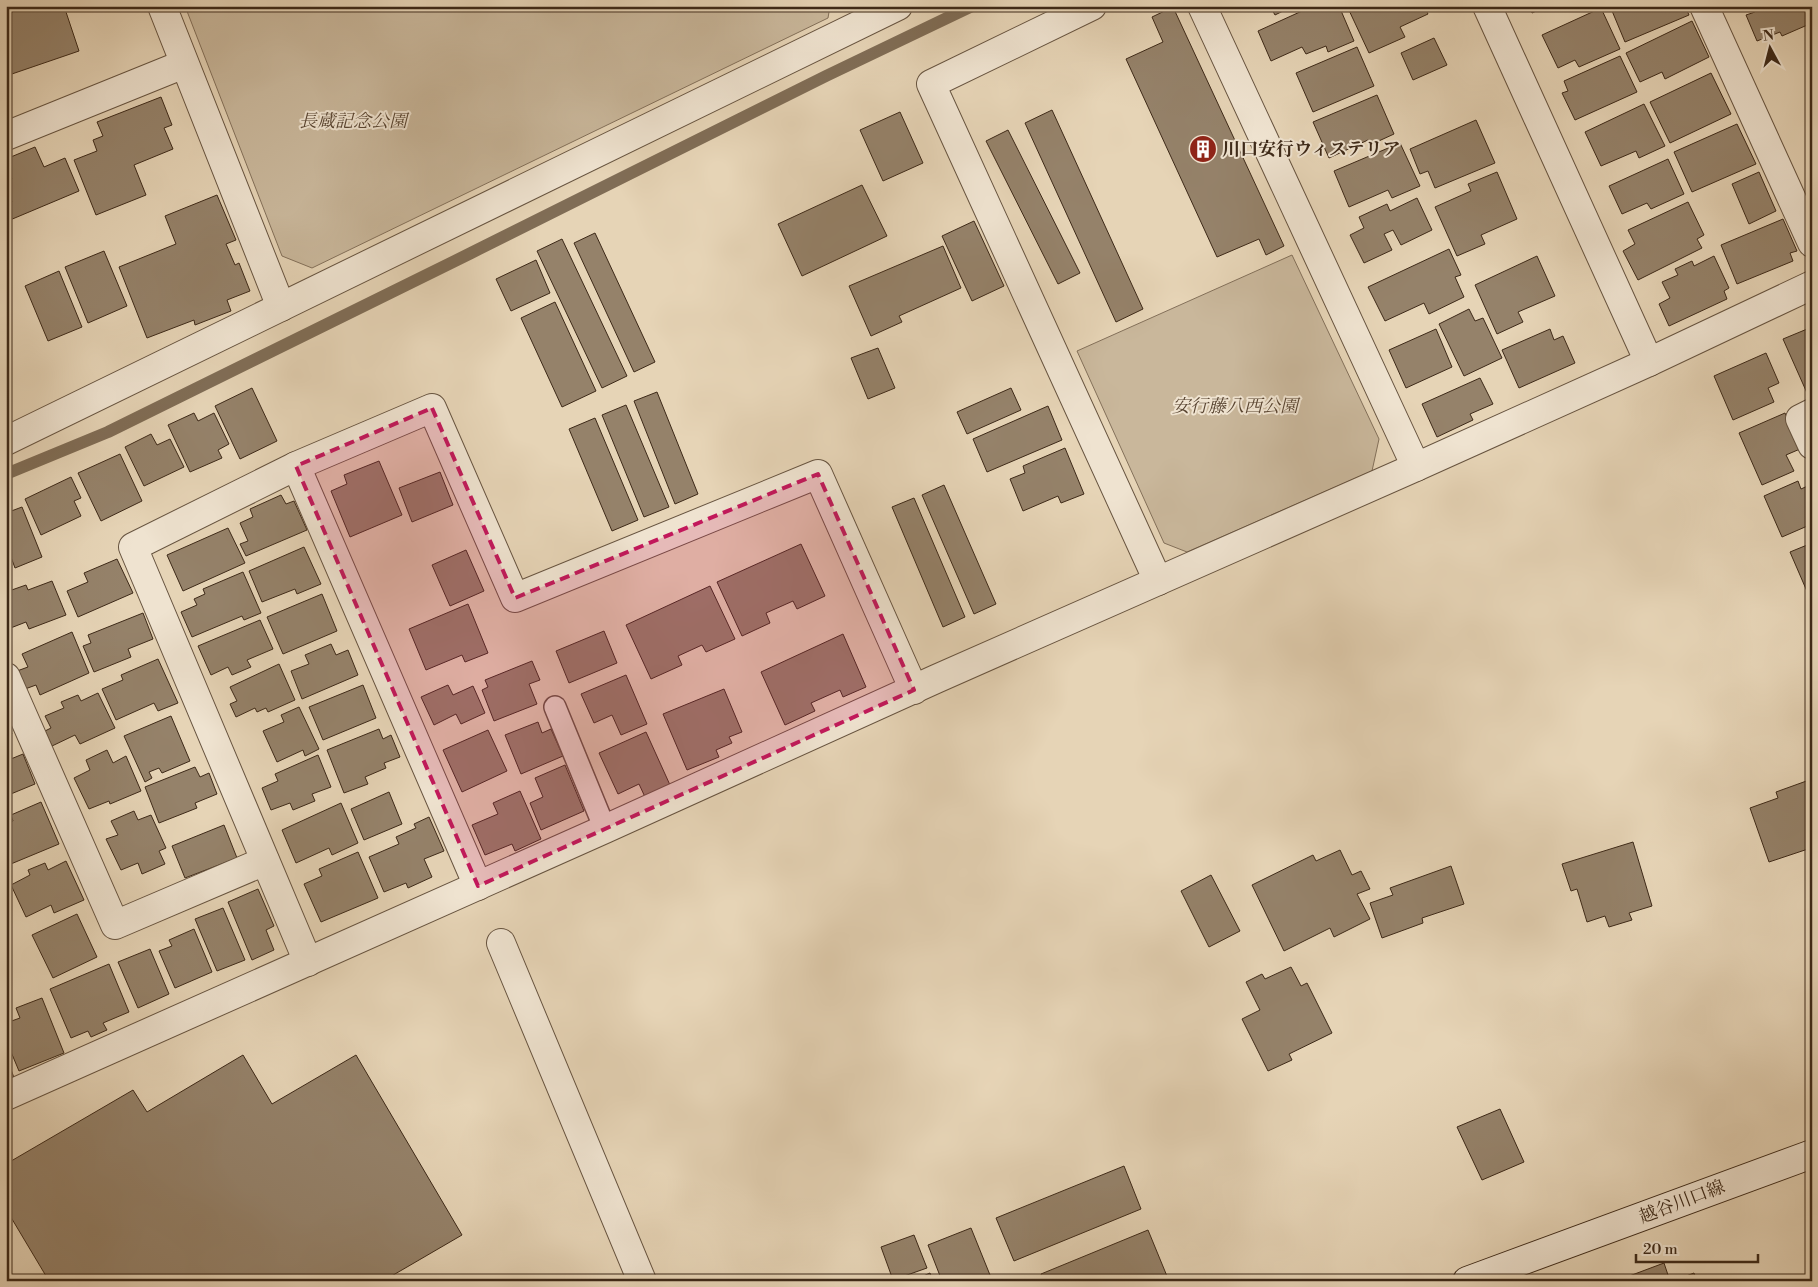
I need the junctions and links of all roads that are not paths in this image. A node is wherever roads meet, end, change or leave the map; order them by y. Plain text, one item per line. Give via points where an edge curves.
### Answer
1 (162, 6) edge
2 (898, 6) edge
3 (1092, 6) edge
4 (1202, 6) edge
5 (1487, 6) edge
6 (1705, 6) edge
7 (868, 13) edge
8 (184, 64) junction
9 (6, 136) edge
10 (1812, 235) edge
11 (1812, 242) edge
12 (1812, 285) edge
13 (282, 307) junction
14 (1649, 362) junction
15 (1812, 413) edge
16 (6, 441) edge
17 (1812, 445) edge
18 (296, 466) junction
19 (1416, 467) junction
20 (1158, 581) junction
21 (6, 677) edge
22 (914, 690) junction
23 (555, 707) dead end
24 (605, 830) junction
25 (266, 861) junction
26 (478, 886) junction
27 (501, 943) dead end
28 (308, 962) junction
29 (6, 1096) edge
30 (1812, 1154) edge
31 (642, 1281) edge
32 (1467, 1281) edge

1 - 8 street
2 - 7 street
3 - 20 street via 931,84
4 - 19 street
5 - 14 street
6 - 10 street
6 - 11 street
7 - 13 street
8 - 9 street
8 - 13 street
12 - 14 street
13 - 16 street
14 - 19 street
15 - 17 street via 1800,419
18 - 22 street via 432,408 515,598 818,474
18 - 25 street via 133,547
18 - 26 street
19 - 20 street
20 - 22 street
21 - 25 street via 115,925
22 - 24 street
23 - 24 lane
24 - 26 street
25 - 28 street
26 - 28 street
27 - 31 street
28 - 29 street
30 - 32 street, 越谷川口線

